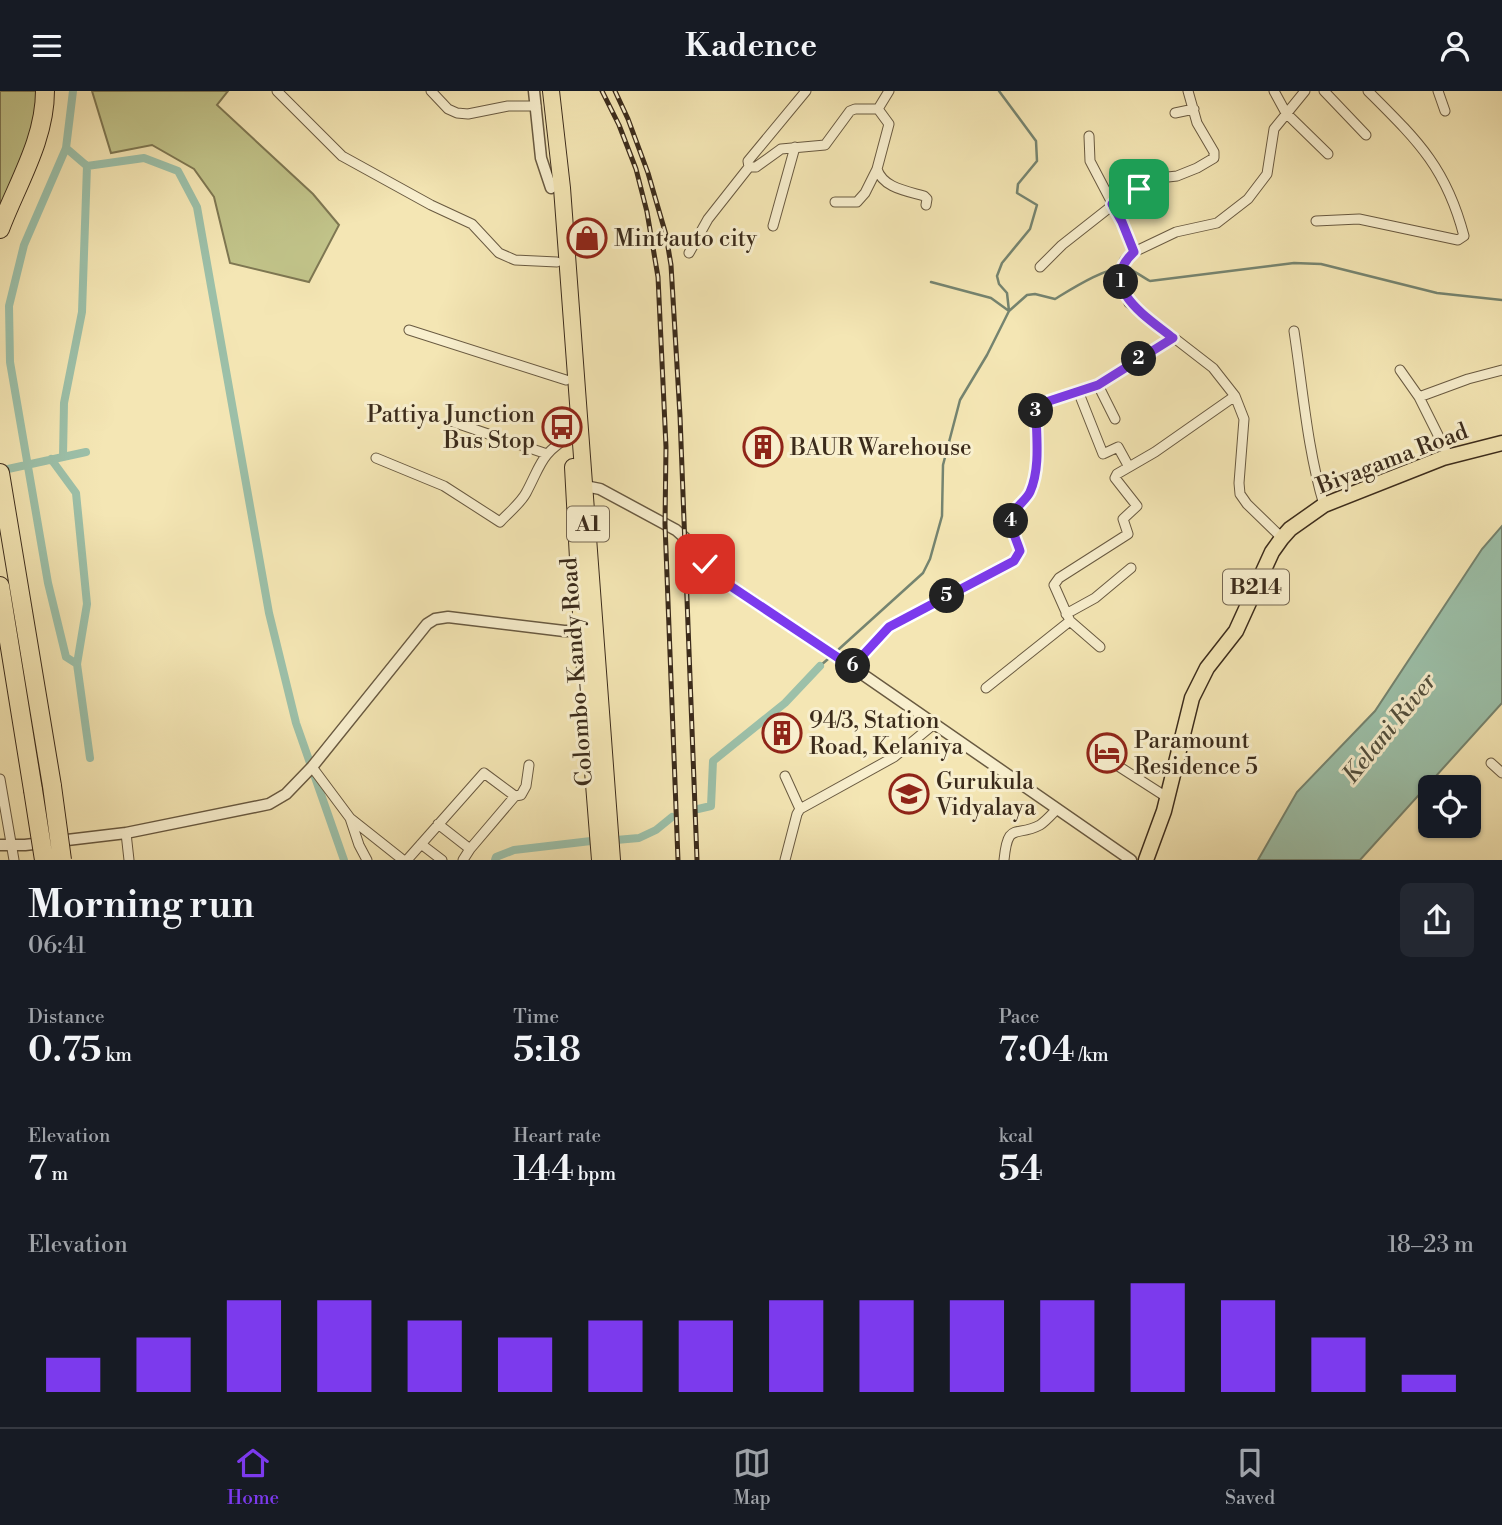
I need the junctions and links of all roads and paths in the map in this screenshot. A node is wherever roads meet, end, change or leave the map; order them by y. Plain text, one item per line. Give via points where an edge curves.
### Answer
1 (45, 91) edge
2 (277, 91) edge
3 (430, 91) edge
4 (534, 91) edge
5 (551, 91) edge
6 (558, 91) edge
7 (806, 91) edge
8 (889, 91) edge
9 (1188, 91) edge
10 (1275, 91) edge
11 (1304, 91) edge
12 (1324, 91) edge
13 (1368, 91) edge
14 (1438, 91) edge
15 (539, 98) edge
16 (877, 109) junction
17 (1194, 109) junction
18 (1445, 111) dead end
19 (1175, 113) dead end
20 (1286, 113) junction
21 (1366, 135) dead end
22 (1089, 136) dead end
23 (551, 138) junction
24 (795, 147) junction
25 (1328, 154) dead end
26 (749, 167) junction
27 (877, 169) junction
28 (556, 188) junction
29 (835, 202) dead end
30 (1112, 204) junction
31 (926, 205) dead end
32 (1317, 221) dead end
33 (773, 226) dead end
34 (0, 229) edge
35 (1134, 252) junction
36 (690, 253) dead end
37 (557, 262) junction
38 (1040, 267) dead end
39 (409, 330) dead end
40 (1294, 331) dead end
41 (1173, 338) junction
42 (1400, 370) dead end
43 (1502, 370) edge
44 (566, 380) junction
45 (1098, 385) junction
46 (1078, 391) junction
47 (1235, 395) junction
48 (1419, 397) junction
49 (1115, 419) dead end
50 (450, 421) dead end
51 (572, 435) junction
52 (1502, 443) edge
53 (547, 454) junction
54 (1449, 457) junction
55 (376, 458) dead end
56 (1129, 467) junction
57 (0, 473) edge
58 (579, 485) junction
59 (1324, 505) junction
60 (1282, 538) junction
61 (1131, 568) dead end
62 (0, 586) edge
63 (1068, 617) junction
64 (588, 631) junction
65 (0, 644) edge
66 (1100, 647) dead end
67 (852, 667) junction
68 (986, 688) dead end
69 (934, 725) junction
70 (22, 734) junction
71 (1115, 764) dead end
72 (1491, 764) dead end
73 (529, 765) dead end
74 (312, 767) junction
75 (1502, 773) edge
76 (785, 776) dead end
77 (0, 779) edge
78 (515, 796) junction
79 (1168, 798) junction
80 (800, 809) junction
81 (1057, 809) junction
82 (350, 818) junction
83 (438, 824) junction
84 (126, 833) junction
85 (421, 844) junction
86 (6, 845) edge
87 (470, 849) junction
88 (14, 860) edge
89 (44, 860) edge
90 (62, 860) edge
91 (129, 860) edge
92 (367, 860) edge
93 (405, 860) edge
94 (442, 860) edge
95 (463, 860) edge
96 (600, 860) edge
97 (612, 860) edge
98 (785, 860) edge
99 (1004, 860) edge
100 (1131, 860) edge
101 (1146, 860) edge

1 - 34 highway via 40,130
2 - 37 street via 342,156 472,224 499,253 515,260
3 - 15 street via 448,109 468,114
4 - 15 street
5 - 23 highway, A1
6 - 28 street via 564,153
7 - 26 street via 748,161
8 - 16 street
9 - 17 street
10 - 20 street
11 - 20 street
12 - 21 street
13 - 32 street via 1434,162 1464,236 1458,240 1360,219
14 - 18 street
15 - 23 highway, A1
15 - 28 street via 541,158
16 - 24 street via 850,111 823,147
16 - 27 street via 889,130
17 - 19 street
17 - 30 street via 1214,158 1187,172 1159,178
20 - 25 street
20 - 35 street via 1273,129 1267,174 1248,199 1217,223 1176,232
22 - 30 street via 1090,161
23 - 28 highway, A1
24 - 26 street via 781,149
24 - 33 street
26 - 36 street via 708,219
27 - 29 street via 857,202
27 - 31 street via 894,188 924,195
28 - 37 highway, Colombo-Kandy Road / A1
28 - 58 highway, Colombo-Kandy Road / A1
30 - 35 street
30 - 38 street
35 - 41 street via 1124,261 1121,281 1129,303
37 - 44 highway, Colombo-Kandy Road / A1
39 - 44 street
40 - 59 street via 1314,471
41 - 45 street
41 - 47 street via 1213,368
42 - 48 street
43 - 48 street
44 - 51 highway, Colombo-Kandy Road / A1
45 - 46 street
45 - 49 street
46 - 56 street via 1103,454 1118,447
46 - 67 street via 1036,408 1033,484 1010,521 1020,551 1014,561 889,627
47 - 56 street
47 - 60 street via 1244,419 1240,494
48 - 54 street
50 - 53 street
51 - 53 street
51 - 58 highway, Colombo-Kandy Road / A1
52 - 54 main road, Biyagama Road / B214
53 - 55 street via 525,495 500,522 444,486
54 - 59 main road, Biyagama Road / B214
56 - 63 street via 1115,478 1137,506 1123,520 1128,534 1054,585
57 - 90 highway, bridge
58 - 64 highway, Colombo-Kandy Road / A1
58 - 67 street via 600,489 676,530 714,575
59 - 60 main road, Biyagama Road / B214
60 - 79 main road, Biyagama Road / B214 via 1236,631 1207,668 1192,698
61 - 63 street
62 - 70 highway
63 - 66 street
63 - 68 street
64 - 74 street via 435,619
64 - 96 highway, Colombo-Kandy Road / A1
64 - 97 highway, Colombo-Kandy Road / A1
65 - 70 highway
67 - 69 street
69 - 80 street via 894,757
69 - 81 street
70 - 89 highway, bridge
71 - 79 street
72 - 75 street
73 - 78 street via 526,786
74 - 82 street
74 - 84 street via 286,795 269,804
76 - 80 street
77 - 86 street
78 - 83 street via 484,773
78 - 87 street
79 - 101 main road, Biyagama Road / B214
80 - 98 street
81 - 99 street via 1042,824 1011,834
81 - 100 street
82 - 92 street
82 - 93 street
83 - 85 street
83 - 87 street
84 - 86 street
84 - 91 street
85 - 93 street
85 - 94 street
86 - 88 street
87 - 95 street

